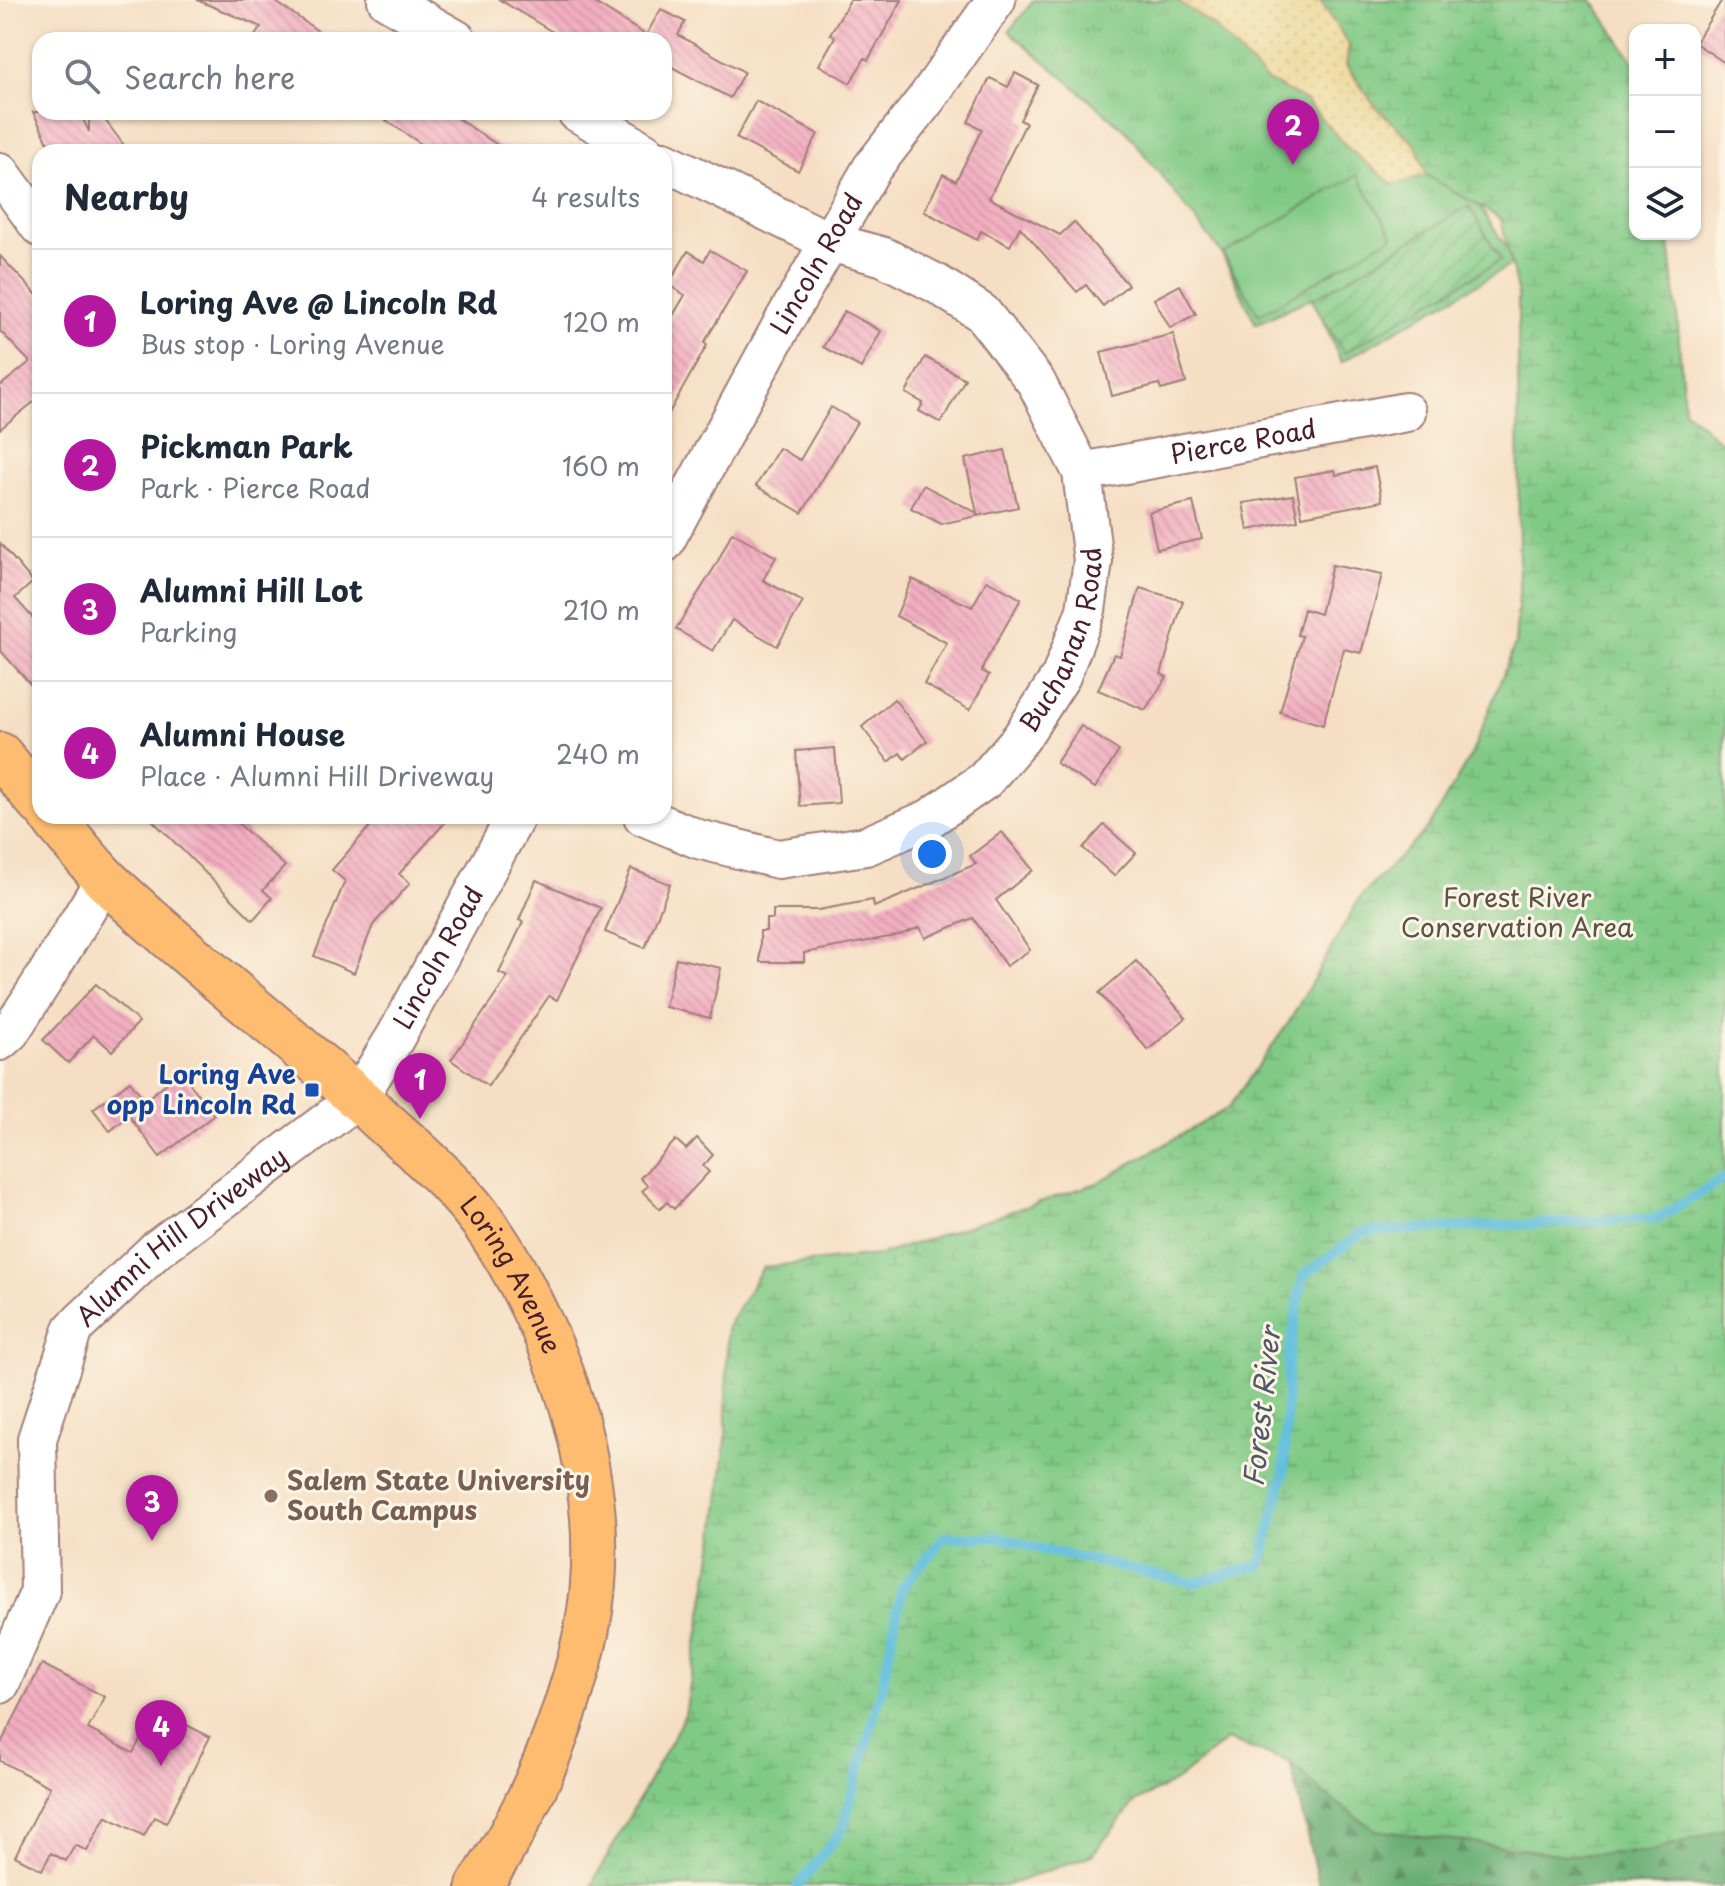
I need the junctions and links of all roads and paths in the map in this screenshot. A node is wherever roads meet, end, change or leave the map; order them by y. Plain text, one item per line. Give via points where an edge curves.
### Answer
1 (387, 0) edge
2 (996, 0) edge
3 (443, 32) edge
4 (591, 120) edge
5 (631, 144) edge
6 (672, 165) edge
7 (0, 172) edge
8 (32, 216) edge
9 (830, 242) junction
10 (1406, 412) dead end
11 (1082, 472) junction
12 (672, 528) edge
13 (0, 755) edge
14 (32, 793) edge
15 (58, 824) edge
16 (512, 824) edge
17 (662, 824) edge
18 (105, 879) junction
19 (0, 1041) edge
20 (358, 1098) junction
21 (0, 1684) edge
22 (479, 1886) edge

1 - 3 street
2 - 9 street, Lincoln Road via 872,168
4 - 5 street
6 - 9 street, Buchanan Road
7 - 8 street
9 - 11 street, Buchanan Road via 884,257 982,313 1036,382
9 - 12 street, Lincoln Road
10 - 11 street, Pierce Road
11 - 17 street, Buchanan Road via 1093,561 1086,610 1061,676 1021,738 985,780 929,819 866,846 778,859
13 - 14 highway
15 - 18 highway, Loring Avenue
16 - 20 street, Lincoln Road
18 - 19 street
18 - 20 highway, Loring Avenue
20 - 21 street, Alumni Hill Driveway via 156,1250 73,1329 37,1439 40,1591
20 - 22 highway, Loring Avenue via 459,1193 497,1240 567,1384 587,1474 593,1565 588,1624 574,1685 538,1784

